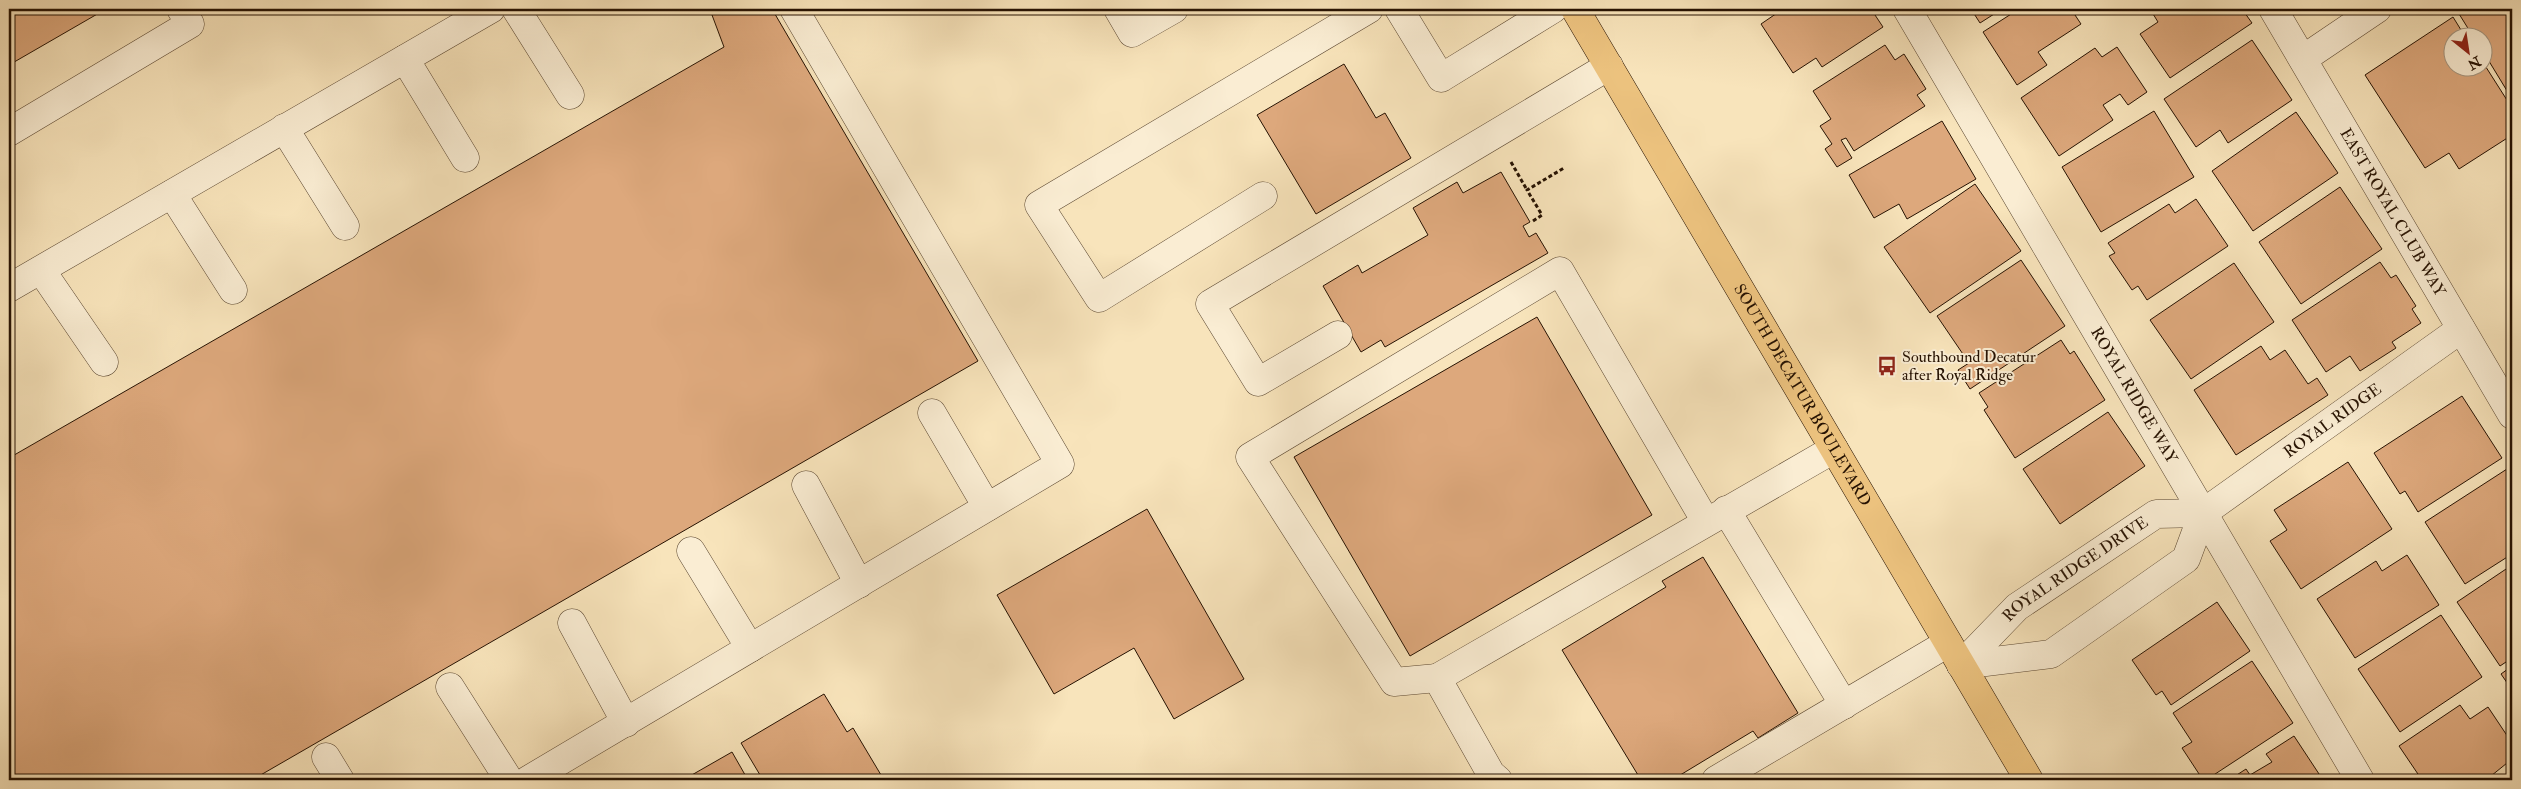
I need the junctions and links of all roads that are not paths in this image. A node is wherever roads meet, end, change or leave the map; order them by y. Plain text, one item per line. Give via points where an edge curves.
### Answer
1 (181, 9) edge
2 (491, 9) edge
3 (516, 9) edge
4 (794, 9) edge
5 (1118, 9) edge
6 (1174, 9) edge
7 (1369, 9) edge
8 (1399, 9) edge
9 (1553, 9) edge
10 (1575, 9) edge
11 (1907, 9) edge
12 (2273, 9) edge
13 (2377, 9) edge
14 (405, 59) junction
15 (2303, 59) junction
16 (1609, 66) junction
17 (570, 95) dead end
18 (284, 128) junction
19 (9, 132) edge
20 (465, 158) dead end
21 (172, 194) junction
22 (1263, 196) dead end
23 (345, 226) dead end
24 (41, 270) junction
25 (9, 288) edge
26 (233, 290) dead end
27 (2461, 329) junction
28 (1338, 335) dead end
29 (104, 362) dead end
30 (932, 413) dead end
31 (2512, 416) edge
32 (1834, 448) junction
33 (806, 485) dead end
34 (987, 507) junction
35 (2203, 512) junction
36 (1716, 516) junction
37 (692, 551) dead end
38 (859, 584) junction
39 (572, 623) dead end
40 (750, 648) junction
41 (1955, 654) junction
42 (1437, 678) junction
43 (450, 687) dead end
44 (1844, 705) junction
45 (626, 723) junction
46 (326, 757) dead end
47 (340, 780) edge
48 (509, 780) edge
49 (528, 780) edge
50 (1498, 780) edge
51 (1716, 780) edge
52 (2029, 780) edge
53 (2360, 780) edge

1 - 19 street via 190,24
2 - 14 street
3 - 17 street
4 - 34 street via 1060,464
5 - 6 street via 1132,33
7 - 22 street via 1040,205 1099,298
8 - 9 street via 1441,78
10 - 16 main road, SOUTH DECATUR BOULEVARD
11 - 35 street, ROYAL RIDGE WAY
12 - 15 street, EAST ROYAL CLUB WAY
13 - 15 street
14 - 18 street
14 - 20 street
15 - 27 street, EAST ROYAL CLUB WAY
16 - 28 street via 1210,304 1258,382
16 - 32 main road, SOUTH DECATUR BOULEVARD
18 - 21 street
18 - 23 street
21 - 24 street
21 - 26 street
24 - 25 street
24 - 29 street
27 - 31 street, EAST ROYAL CLUB WAY
27 - 35 street, ROYAL RIDGE
30 - 34 street
32 - 36 street
32 - 41 main road, SOUTH DECATUR BOULEVARD
33 - 38 street
34 - 38 street
35 - 41 street, ROYAL RIDGE DRIVE via 2156,514 2018,607
35 - 41 street via 2186,559 2052,654
35 - 53 street, ROYAL RIDGE WAY
36 - 42 street
36 - 42 street via 1560,271 1250,457 1394,682
36 - 44 street
37 - 40 street
38 - 40 street
39 - 45 street
40 - 45 street
41 - 44 street
41 - 52 main road, SOUTH DECATUR BOULEVARD
42 - 50 street via 1491,774
43 - 48 street
44 - 51 street
45 - 49 street
46 - 47 street

